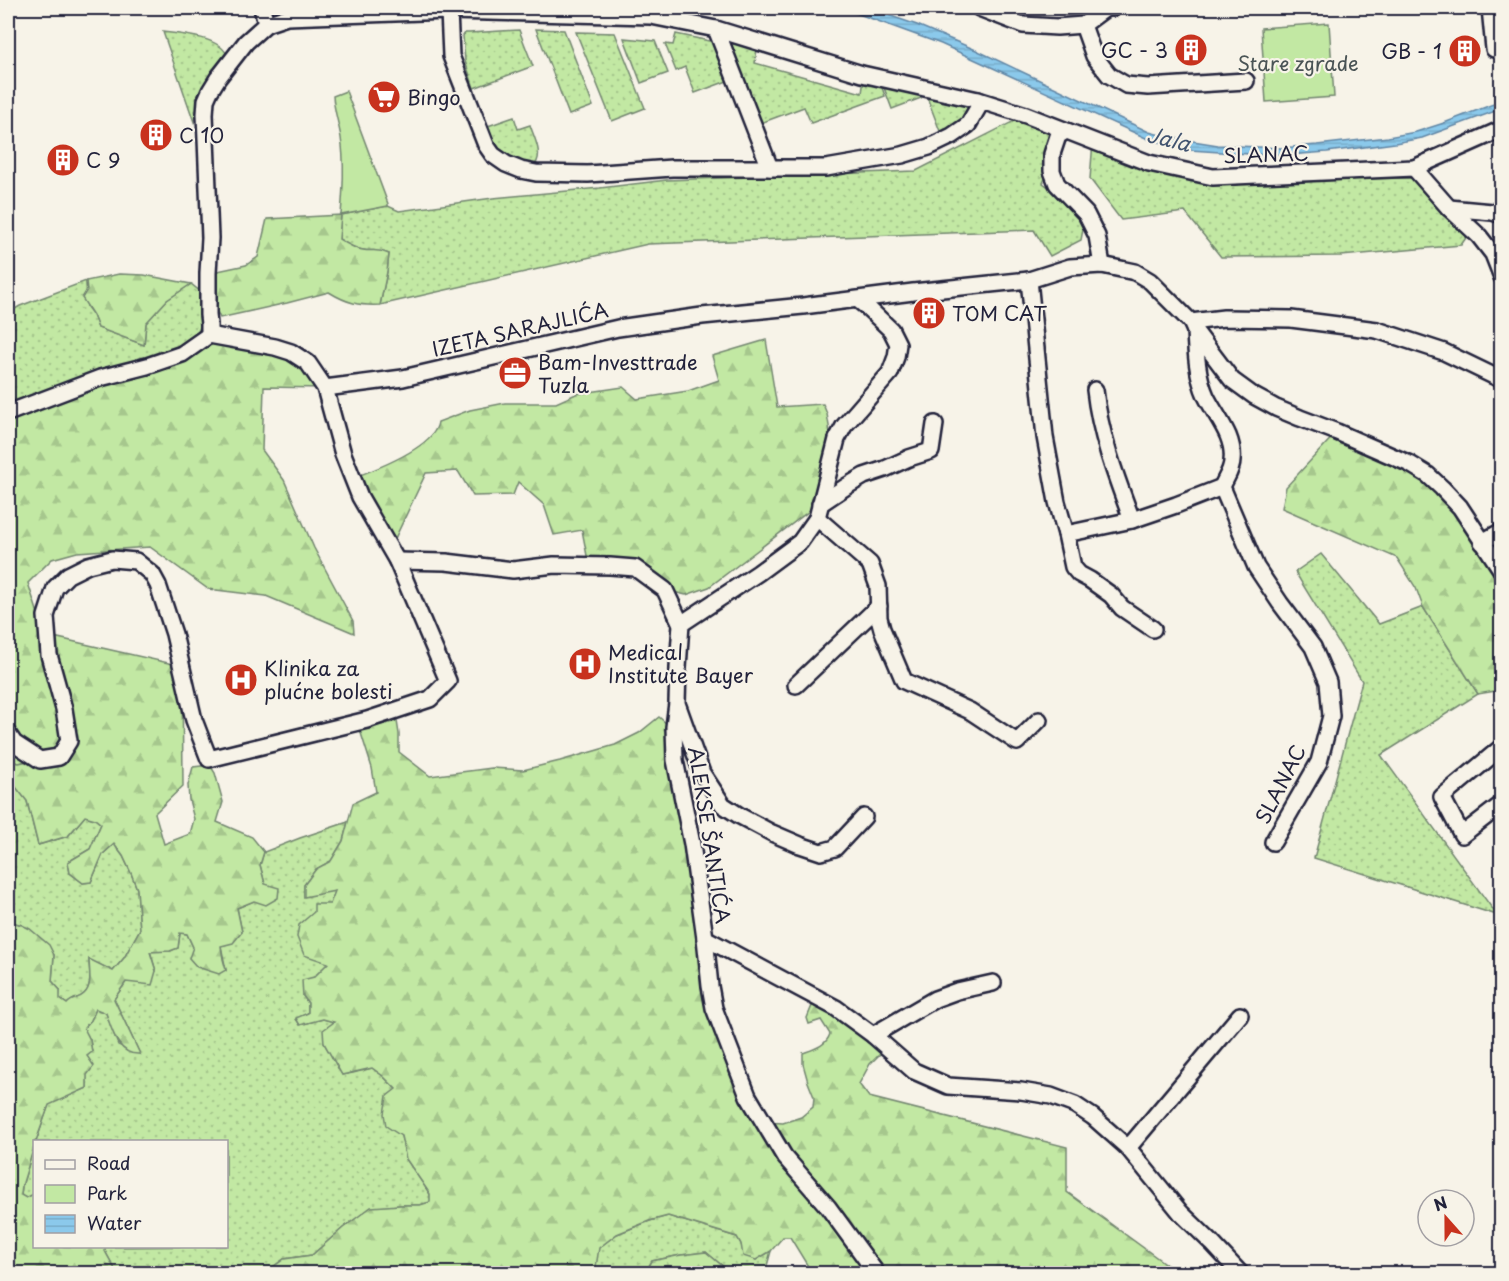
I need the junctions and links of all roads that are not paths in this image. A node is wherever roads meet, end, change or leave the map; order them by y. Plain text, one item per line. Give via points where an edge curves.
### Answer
1 (262, 8) edge
2 (979, 8) edge
3 (1113, 8) edge
4 (1490, 8) edge
5 (449, 11) junction
6 (286, 12) edge
7 (266, 24) junction
8 (1083, 25) junction
9 (716, 29) junction
10 (1494, 49) dead end
11 (1246, 81) dead end
12 (978, 100) junction
13 (1502, 129) edge
14 (1066, 131) junction
15 (770, 168) junction
16 (1414, 168) junction
17 (1449, 208) junction
18 (1498, 211) edge
19 (1102, 265) junction
20 (1502, 277) edge
21 (1029, 280) junction
22 (858, 300) junction
23 (1193, 326) junction
24 (209, 335) junction
25 (1502, 380) edge
26 (325, 388) junction
27 (1095, 390) dead end
28 (8, 413) edge
29 (935, 424) dead end
30 (1222, 488) junction
31 (818, 511) junction
32 (1132, 520) junction
33 (1502, 531) edge
34 (1066, 534) junction
35 (1482, 542) junction
36 (397, 561) junction
37 (1502, 571) edge
38 (879, 606) junction
39 (681, 624) junction
40 (1154, 629) dead end
41 (796, 685) dead end
42 (677, 703) junction
43 (1039, 720) dead end
44 (8, 734) edge
45 (1502, 747) edge
46 (1502, 804) edge
47 (864, 817) dead end
48 (1274, 842) dead end
49 (705, 938) junction
50 (993, 983) dead end
51 (1240, 1015) dead end
52 (873, 1035) junction
53 (1128, 1148) junction
54 (877, 1274) edge
55 (1241, 1274) edge

1 - 7 street
2 - 8 street via 1023,25
3 - 8 street via 1106,8
4 - 10 street
5 - 6 street
5 - 9 street via 651,16
5 - 15 street via 451,56 481,134 494,155 513,168 567,174
6 - 7 street
7 - 24 street via 246,42 206,100
8 - 11 street via 1094,56 1109,75 1126,85
9 - 12 street via 862,74
9 - 15 street
12 - 14 street, SLANAC
12 - 15 street via 979,106 968,125 929,147 826,168
13 - 16 street, SLANAC
14 - 16 street, SLANAC via 1149,163 1213,177
14 - 19 street via 1058,136 1052,171 1057,184 1086,214 1097,236
16 - 17 street
17 - 18 street
17 - 20 street via 1493,254
19 - 21 street via 1070,267
19 - 23 street via 1135,272 1150,281
21 - 22 street, IZETA SARAJLIĆA
21 - 34 street via 1045,437
22 - 26 street, IZETA SARAJLIĆA via 618,328 404,378
22 - 31 street via 891,330 897,350 890,374 837,439
23 - 25 street via 1224,318 1290,319 1377,330 1444,352
23 - 30 street via 1206,396 1232,448 1233,463
23 - 35 street via 1232,380 1254,396 1428,475 1460,507
24 - 26 street via 291,352 308,363
24 - 28 street via 182,354 100,378
26 - 36 street via 343,454 360,497
27 - 32 street via 1108,455
29 - 31 street via 931,451 864,476
30 - 32 street
30 - 48 street, SLANAC via 1256,567 1313,647 1328,682 1331,716 1319,762
31 - 38 street via 870,564 878,586
31 - 39 street via 800,542
32 - 34 street
33 - 35 street
34 - 40 street via 1073,567 1079,574
35 - 37 street
36 - 39 street, ALEKSE ŠANTIĆA via 513,570 554,565 635,568 665,590
36 - 44 street via 448,681 430,699 367,720 209,759 194,720 158,585 152,574 136,561 112,559 68,575 55,588 46,616 48,655 69,741 59,757 40,760 14,743
38 - 41 street
38 - 43 street via 882,629 904,681 970,711 1017,742
39 - 42 street, ALEKSE ŠANTIĆA
42 - 47 street, ALEKSE ŠANTIĆA via 702,773 723,805 740,816 821,852 835,848
42 - 49 street, ALEKSE ŠANTIĆA via 675,760
45 - 46 street via 1442,797 1462,835
49 - 52 street, ALEKSE ŠANTIĆA via 836,1008
49 - 54 street, ALEKSE ŠANTIĆA via 714,1008 748,1096 784,1156
50 - 52 street via 935,999
51 - 53 street
52 - 53 street, ALEKSE ŠANTIĆA via 914,1071 948,1086 1021,1091 1075,1105
53 - 55 street, ALEKSE ŠANTIĆA via 1181,1213

